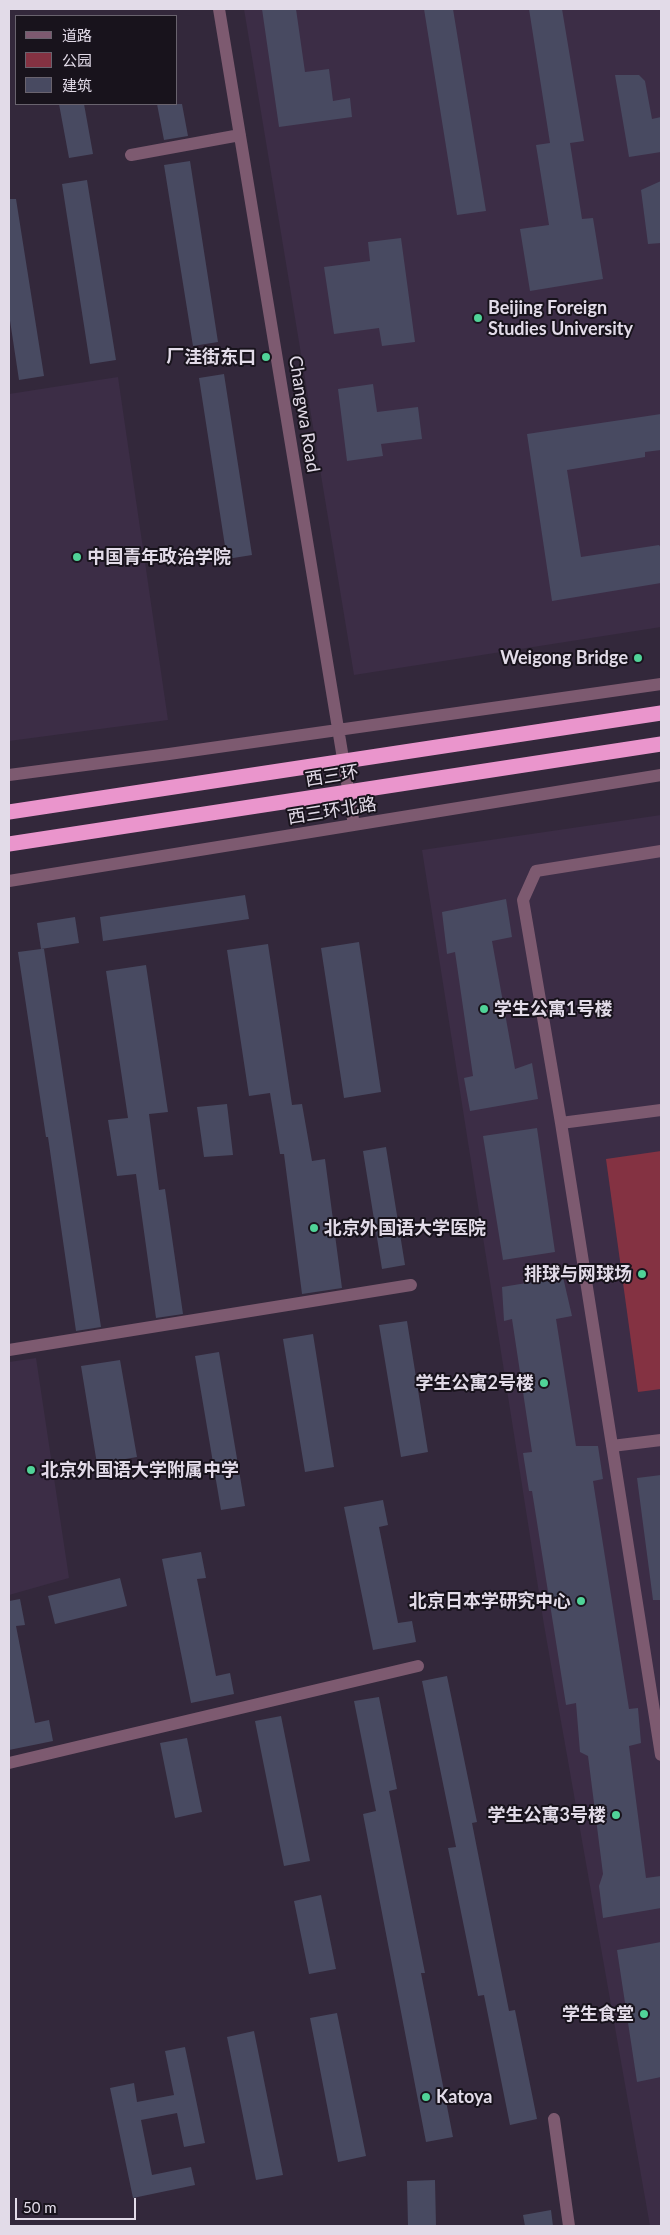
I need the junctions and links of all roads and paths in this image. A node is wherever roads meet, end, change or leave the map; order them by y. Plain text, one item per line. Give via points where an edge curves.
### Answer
1 (219, 9) edge
2 (240, 135) junction
3 (131, 155) dead end
4 (661, 684) edge
5 (661, 713) edge
6 (338, 729) junction
7 (661, 744) edge
8 (9, 775) edge
9 (661, 775) edge
10 (9, 812) edge
11 (354, 825) junction
12 (9, 844) edge
13 (661, 851) edge
14 (9, 881) edge
15 (661, 1110) edge
16 (561, 1123) junction
17 (411, 1285) dead end
18 (9, 1350) edge
19 (661, 1440) edge
20 (612, 1446) junction
21 (418, 1666) dead end
22 (659, 1727) edge
23 (661, 1755) edge
24 (9, 1763) edge
25 (554, 2119) dead end
26 (569, 2226) edge

1 - 2 street, Changwa Road
2 - 3 street
2 - 6 street, Changwa Road
4 - 6 street
5 - 10 highway, 西三环
6 - 8 street
6 - 11 street, Changwa Road
7 - 12 highway, 西三环
9 - 11 street, 西三环北路
11 - 14 street, 西三环北路
13 - 16 street via 536,872 523,900
15 - 16 street
16 - 20 street
17 - 18 street
19 - 20 street
20 - 22 street
21 - 24 street
22 - 23 street
25 - 26 street

